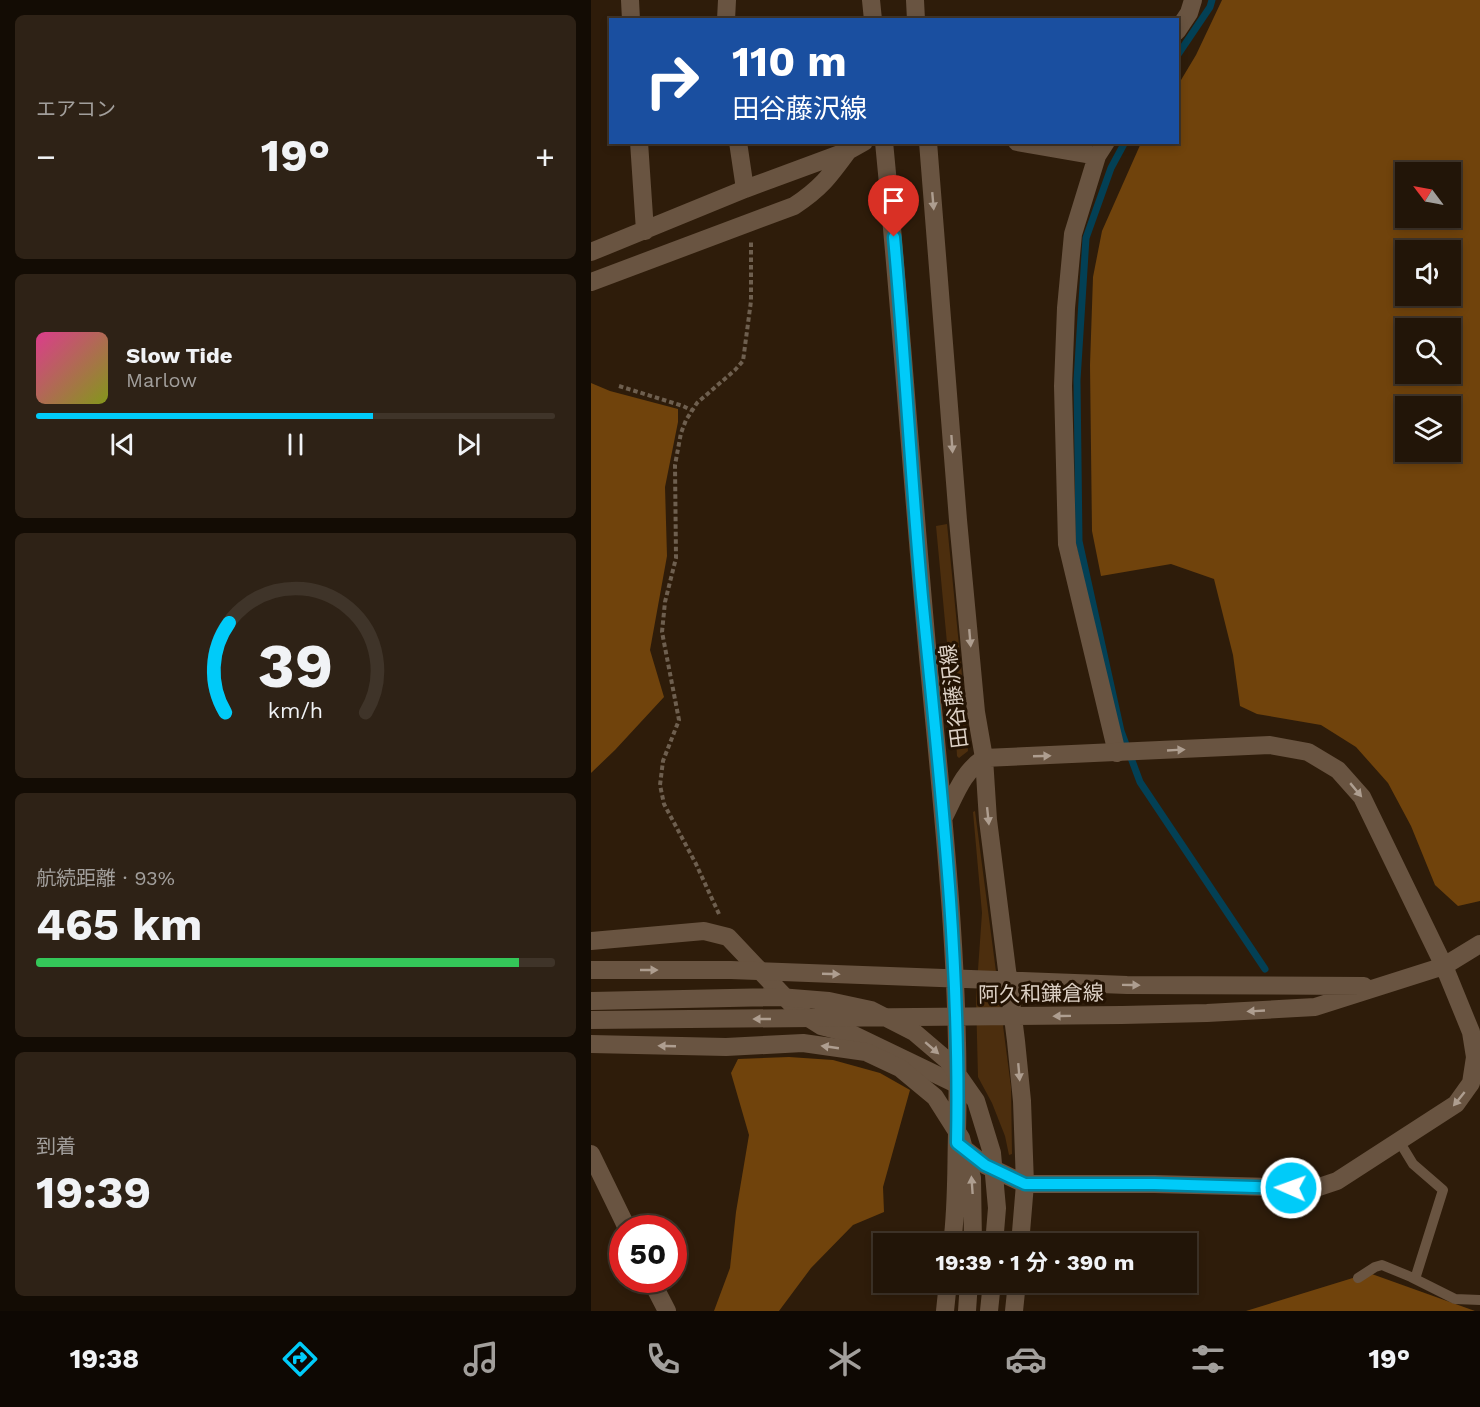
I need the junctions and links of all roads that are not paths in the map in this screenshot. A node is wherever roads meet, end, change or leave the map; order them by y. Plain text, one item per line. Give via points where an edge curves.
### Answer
1 (630, 0) edge
2 (727, 0) edge
3 (871, 0) edge
4 (915, 0) edge
5 (1193, 0) edge
6 (631, 18) edge
7 (726, 18) edge
8 (873, 18) edge
9 (917, 18) edge
10 (1179, 28) edge
11 (639, 144) edge
12 (738, 144) edge
13 (884, 144) edge
14 (928, 144) edge
15 (1041, 144) edge
16 (856, 147) edge
17 (1101, 149) edge
18 (745, 189) junction
19 (645, 231) junction
20 (591, 252) edge
21 (591, 282) edge
22 (1117, 753) junction
23 (984, 758) junction
24 (944, 817) junction
25 (591, 940) edge
26 (1480, 944) edge
27 (1444, 966) junction
28 (591, 970) edge
29 (1381, 986) junction
30 (591, 1001) edge
31 (591, 1020) edge
32 (591, 1044) edge
33 (958, 1085) junction
34 (1399, 1141) junction
35 (957, 1143) junction
36 (591, 1154) edge
37 (1025, 1184) junction
38 (621, 1215) edge
39 (953, 1233) edge
40 (973, 1233) edge
41 (995, 1233) edge
42 (1021, 1233) edge
43 (1358, 1278) dead end
44 (1415, 1279) junction
45 (658, 1293) edge
46 (947, 1293) edge
47 (968, 1293) edge
48 (991, 1293) edge
49 (1016, 1293) edge
50 (1480, 1300) edge
51 (667, 1311) edge
52 (945, 1311) edge
53 (967, 1311) edge
54 (989, 1311) edge
55 (1014, 1311) edge

1 - 6 main road
2 - 7 main road
3 - 8 main road
4 - 9 main road
5 - 10 main road
11 - 19 main road
12 - 18 main road
13 - 24 main road, 田谷藤沢線
14 -> 23 main road, 田谷藤沢線 via 958,520
15 - 17 main road
16 - 18 main road
16 - 21 main road via 815,192 794,206
17 - 22 main road via 1073,234 1066,308 1063,386 1067,543
18 - 19 main road
19 - 20 main road
23 -> 22 main road
22 -> 27 main road via 1270,745 1308,752 1338,770 1362,796
23 - 24 main road via 971,766
23 -> 37 main road, 田谷藤沢線 via 1022,1101
24 - 33 main road, 田谷藤沢線 via 955,963
25 - 33 main road via 704,931 728,936 799,1012 821,1026 852,1034
26 - 27 main road, 阿久和鎌倉線
27 - 29 main road, 阿久和鎌倉線
27 -> 34 main road via 1471,1032 1475,1057 1470,1083 1456,1104
28 -> 29 main road, 阿久和鎌倉線 via 731,970 1127,985
29 -> 31 main road, 阿久和鎌倉線 via 1315,1007 1207,1013
30 -> 41 main road via 779,997 829,1001 871,1010 914,1032 948,1061 976,1101 992,1154 997,1208
40 -> 32 main road via 972,1179 961,1138 935,1097 900,1068 866,1052 803,1043 726,1047
33 - 35 main road, 田谷藤沢線
34 - 37 main road via 1337,1181 1316,1188
34 - 44 lane via 1413,1164 1443,1190
35 - 37 main road via 985,1165
35 - 39 main road, 田谷藤沢線
36 - 38 main road
37 - 42 main road, 田谷藤沢線
43 - 44 lane via 1382,1265
44 - 50 lane via 1455,1299
45 - 51 main road
46 - 52 main road
47 - 53 main road
48 - 54 main road
49 - 55 main road

